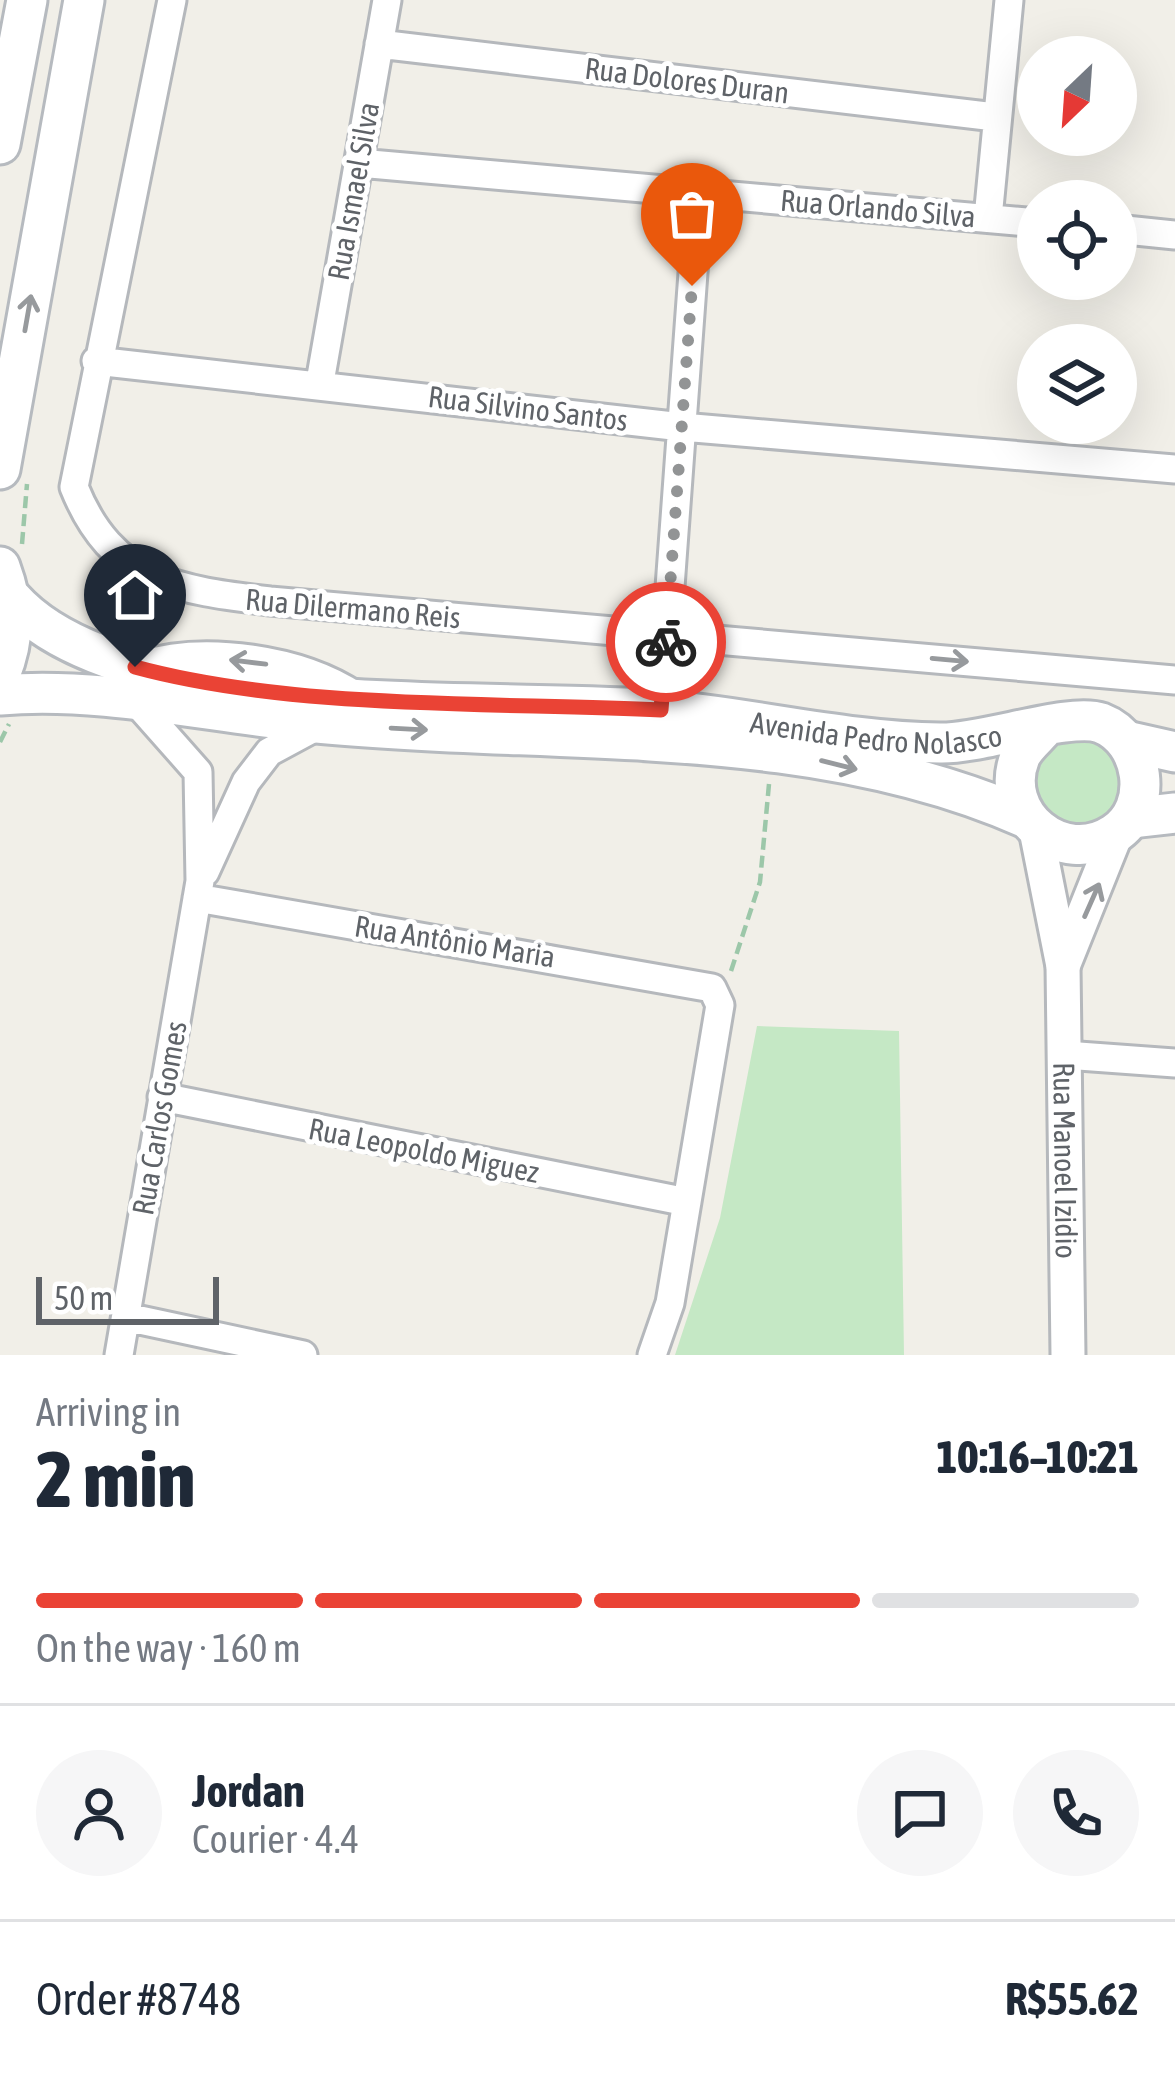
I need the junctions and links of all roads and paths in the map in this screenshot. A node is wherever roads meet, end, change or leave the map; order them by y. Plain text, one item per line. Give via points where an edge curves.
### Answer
1 (27, 0) edge
2 (84, 0) edge
3 (172, 0) edge
4 (387, 0) edge
5 (1009, 0) edge
6 (379, 44) junction
7 (995, 117) junction
8 (0, 144) edge
9 (359, 163) junction
10 (699, 191) junction
11 (988, 218) junction
12 (1017, 221) edge
13 (1137, 232) edge
14 (1175, 235) edge
15 (96, 361) junction
16 (320, 382) junction
17 (682, 427) junction
18 (1175, 469) edge
19 (14, 476) edge
20 (9, 570) edge
21 (667, 634) junction
22 (0, 675) edge
23 (1175, 680) edge
24 (136, 685) junction
25 (0, 695) edge
26 (661, 710) junction
27 (321, 724) junction
28 (1043, 729) junction
29 (1126, 741) junction
30 (772, 748) junction
31 (1175, 752) edge
32 (198, 772) junction
33 (246, 782) junction
34 (1175, 814) edge
35 (1031, 824) junction
36 (1123, 826) junction
37 (199, 890) junction
38 (1063, 965) junction
39 (716, 996) junction
40 (1065, 1055) junction
41 (1175, 1064) edge
42 (162, 1097) junction
43 (687, 1202) junction
44 (126, 1316) junction
45 (118, 1355) edge
46 (303, 1355) edge
47 (652, 1355) edge
48 (1068, 1355) edge

1 - 8 main road
19 -> 2 main road
3 - 15 street, Rua Dilermano Reis
4 - 6 street, Rua Ismael Silva
5 - 7 street
6 - 7 street, Rua Dolores Duran
6 - 9 street, Rua Ismael Silva
7 - 11 street
9 - 10 street, Rua Orlando Silva
9 - 16 street, Rua Ismael Silva
10 - 11 street, Rua Orlando Silva
10 - 17 street
11 - 12 street, Rua Orlando Silva
13 - 14 street
15 - 16 street, Rua Silvino Santos
15 - 21 street, Rua Dilermano Reis via 74,487 89,525 123,560 179,590
16 - 17 street, Rua Silvino Santos
17 - 18 street, Rua Silvino Santos
17 - 21 street
19 - 20 path
20 - 22 main road via 14,630
20 - 24 main road, Avenida Pedro Nolasco via 35,625
21 -> 23 street, Rua Dilermano Reis
21 - 26 street
24 - 25 main road, Avenida Pedro Nolasco
26 -> 24 main road, Avenida Pedro Nolasco
24 - 27 main road, Avenida Pedro Nolasco
24 - 32 street, Avenida Pedro Nolasco
26 - 28 main road, Avenida Pedro Nolasco via 940,743
27 -> 30 main road, Avenida Pedro Nolasco
27 - 33 street via 269,752
28 - 29 main road via 1072,719 1101,724
28 - 35 main road via 1021,754 1014,787
29 - 31 main road
29 - 36 main road via 1141,793
30 -> 35 main road, Avenida Pedro Nolasco via 978,797
30 - 39 path via 760,882
32 - 33 street via 224,784
32 - 37 street
33 - 37 street
34 - 36 main road
35 - 36 main road via 1090,845
35 - 38 street
38 -> 36 street
37 - 39 street, Rua Antônio Maria
37 - 42 street, Rua Carlos Gomes
38 - 40 street, Rua Manoel Izidio
39 - 43 street
40 - 41 street
40 - 48 street, Rua Manoel Izidio
42 - 43 street, Rua Leopoldo Miguez
42 - 44 street, Rua Carlos Gomes
43 - 47 street via 670,1304
44 - 45 street, Rua Carlos Gomes
44 - 46 street

